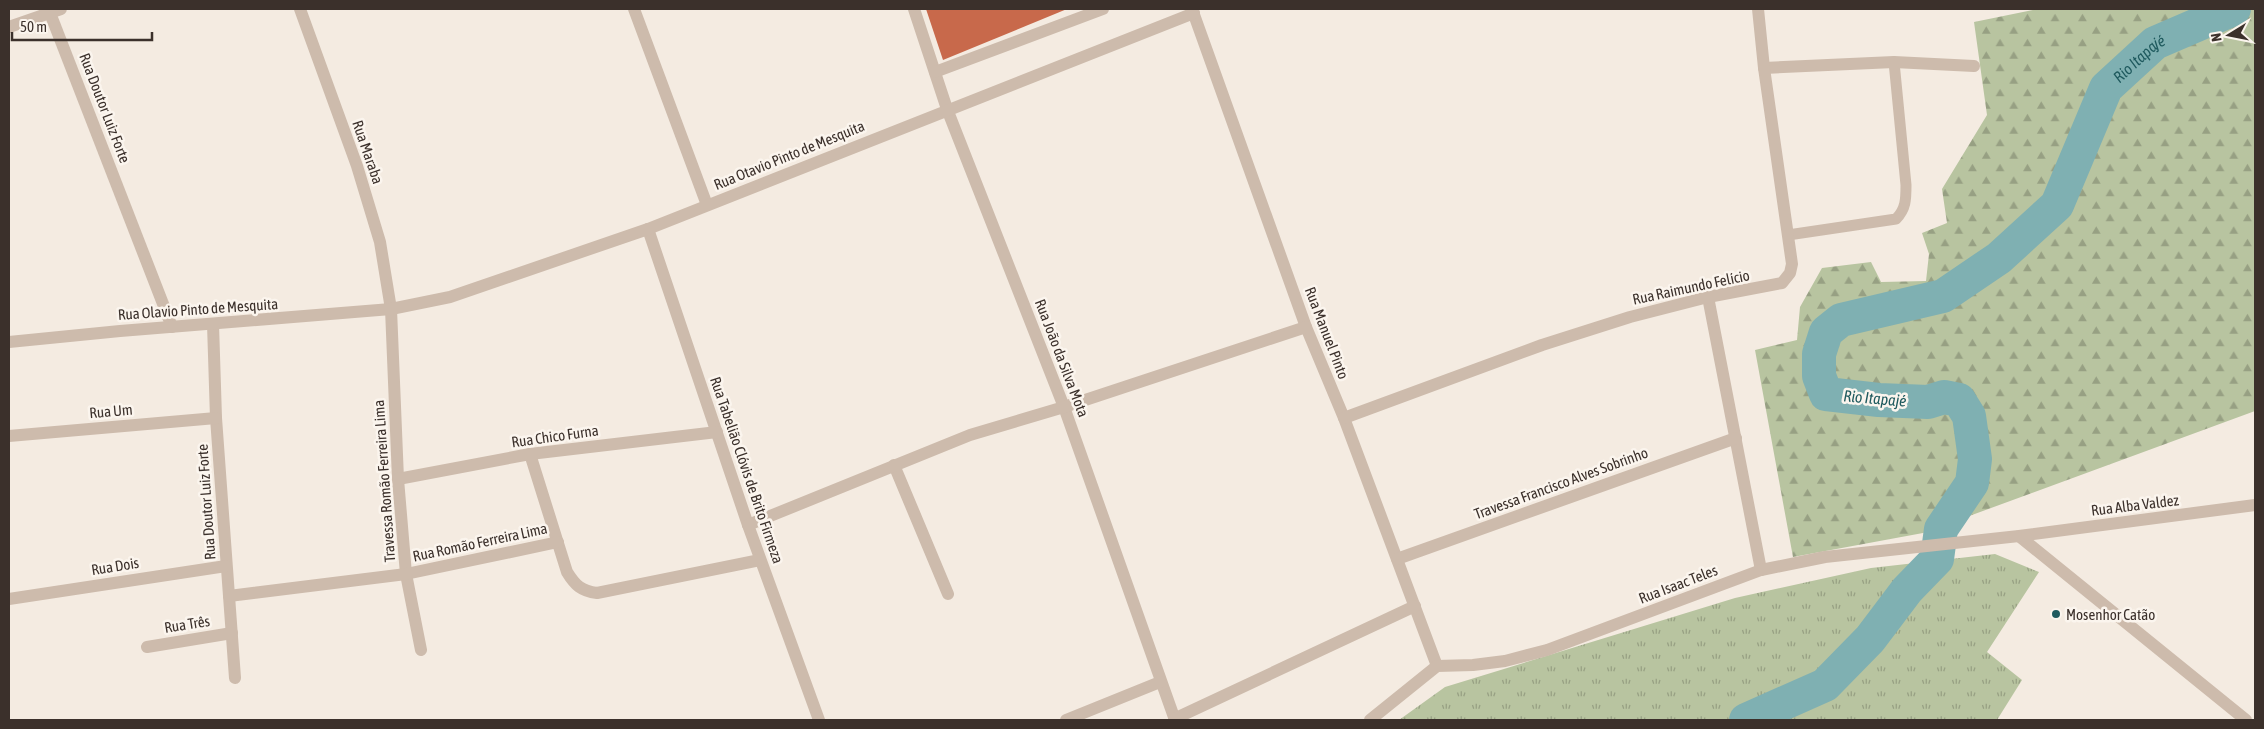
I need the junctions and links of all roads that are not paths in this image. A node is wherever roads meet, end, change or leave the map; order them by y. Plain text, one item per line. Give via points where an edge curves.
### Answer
1 (300, 9) edge
2 (634, 9) edge
3 (914, 9) edge
4 (1103, 9) edge
5 (1758, 9) edge
6 (56, 11) edge
7 (1193, 11) edge
8 (9, 27) edge
9 (1894, 62) junction
10 (1974, 66) dead end
11 (1764, 68) junction
12 (934, 72) junction
13 (948, 109) junction
14 (707, 205) junction
15 (648, 228) junction
16 (1788, 235) junction
17 (1708, 297) junction
18 (390, 309) junction
19 (213, 324) junction
20 (172, 327) junction
21 (1306, 327) junction
22 (9, 342) edge
23 (1064, 406) junction
24 (216, 418) junction
25 (1344, 418) junction
26 (717, 432) junction
27 (9, 436) edge
28 (1736, 438) junction
29 (530, 454) junction
30 (894, 465) junction
31 (398, 479) junction
32 (2255, 506) edge
33 (748, 525) junction
34 (2019, 536) junction
35 (558, 542) junction
36 (1398, 558) junction
37 (760, 560) junction
38 (226, 566) junction
39 (1762, 570) junction
40 (406, 574) junction
41 (948, 594) dead end
42 (230, 596) junction
43 (9, 599) edge
44 (1416, 606) junction
45 (232, 633) junction
46 (147, 647) dead end
47 (421, 650) dead end
48 (1438, 666) junction
49 (235, 678) dead end
50 (1160, 682) junction
51 (819, 720) edge
52 (1066, 720) edge
53 (1174, 720) edge
54 (1370, 720) edge
55 (2246, 720) edge

1 - 18 street, Rua Maraba via 357,166 380,242
2 - 14 street
3 - 12 street, Rua João da Silva Mota
4 - 12 street
5 - 11 street, Rua Raimundo Felício
6 - 8 street
6 - 20 street, Rua Doutor Luiz Forte
7 - 13 street, Rua Otavio Pinto de Mesquita
7 - 21 street, Rua Manuel Pinto
9 - 10 street
9 - 11 street
9 - 16 lane via 1906,185 1903,213 1896,220
11 - 16 street, Rua Raimundo Felício
12 - 13 street, Rua João da Silva Mota
13 - 14 street, Rua Otavio Pinto de Mesquita
13 - 23 street, Rua João da Silva Mota
14 - 15 street, Rua Otavio Pinto de Mesquita
15 - 18 street, Rua Otavio Pinto de Mesquita via 450,297
15 - 26 street, Rua Tabelião Clóvis de Brito Firmeza
16 - 17 street, Rua Raimundo Felício via 1792,264 1782,283
17 - 25 street, Rua Raimundo Felício via 1542,345
17 - 28 street
18 - 19 street, Rua Olavio Pinto de Mesquita
18 - 31 street, Travessa Romão Ferreira Lima
19 - 20 street, Rua Olavio Pinto de Mesquita
19 - 24 street, Rua Doutor Luiz Forte
20 - 22 street, Rua Olavio Pinto de Mesquita
21 - 23 street
21 - 25 street, Rua Manuel Pinto
23 - 30 street via 970,435
23 - 50 street, Rua João da Silva Mota
24 - 27 street, Rua Um
24 - 38 street, Rua Doutor Luiz Forte
25 - 36 street, Rua Manuel Pinto
26 - 29 street, Rua Chico Furna
26 - 33 street, Rua Tabelião Clóvis de Brito Firmeza
28 - 36 street, Travessa Francisco Alves Sobrinho
28 - 39 street
29 - 31 street, Rua Chico Furna
29 - 35 street, Rua Romão Ferreira Lima
30 - 33 street
30 - 41 street
31 - 40 street, Travessa Romão Ferreira Lima
32 - 34 street, Rua Alba Valdez
33 - 37 street, Rua Tabelião Clóvis de Brito Firmeza
34 - 39 street, Rua Isaac Teles via 1825,557
34 - 55 street
35 - 37 street, Rua Romão Ferreira Lima via 567,572 575,584 585,591 597,593
35 - 40 street, Rua Romão Ferreira Lima
36 - 44 street, Rua Manuel Pinto
37 - 51 street, Rua Tabelião Clóvis de Brito Firmeza
38 - 42 street, Rua Doutor Luiz Forte
38 - 43 street, Rua Dois
39 - 48 street, Rua Isaac Teles via 1547,650 1505,661
40 - 42 street, Rua Romão Ferreira Lima
40 - 47 street, Travessa Romão Ferreira Lima
42 - 45 street, Rua Doutor Luiz Forte
44 - 48 street, Rua Manuel Pinto
44 - 53 street
45 - 46 street, Rua Três
45 - 49 street, Rua Doutor Luiz Forte
48 - 54 street
50 - 52 street
50 - 53 street, Rua João da Silva Mota

